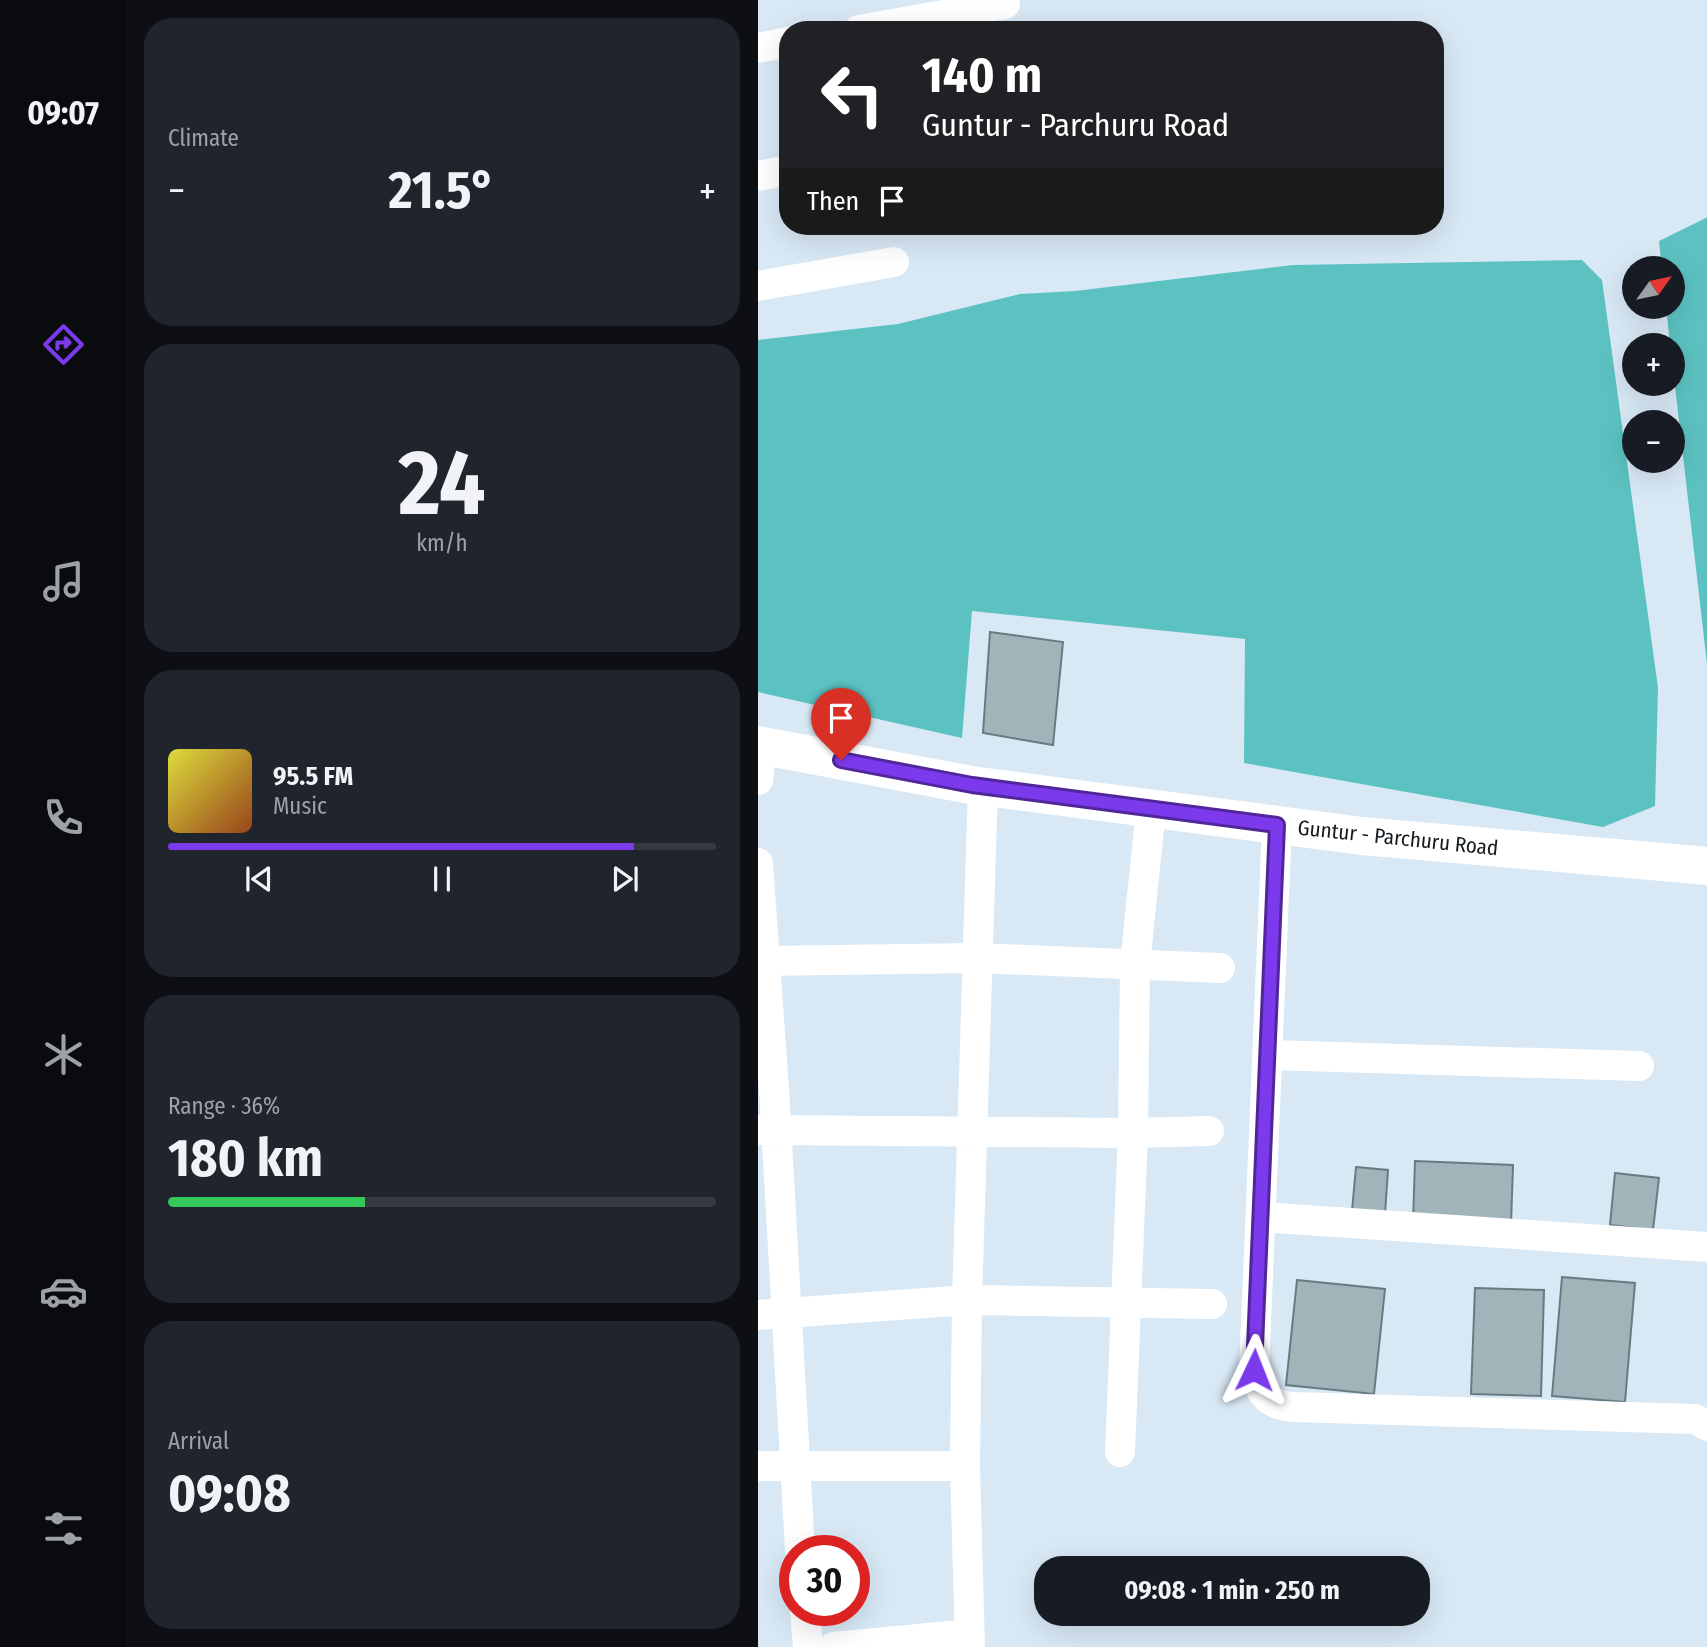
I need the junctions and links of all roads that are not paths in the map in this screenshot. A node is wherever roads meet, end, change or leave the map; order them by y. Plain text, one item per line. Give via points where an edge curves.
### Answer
1 (1005, 4) dead end
2 (910, 21) edge
3 (779, 44) edge
4 (758, 48) edge
5 (779, 172) edge
6 (758, 176) edge
7 (894, 262) dead end
8 (758, 286) edge
9 (759, 757) edge
10 (983, 786) junction
11 (1151, 809) junction
12 (1277, 825) junction
13 (758, 863) edge
14 (1707, 866) edge
15 (977, 958) junction
16 (762, 961) edge
17 (1135, 964) junction
18 (1220, 968) dead end
19 (1267, 1055) junction
20 (1639, 1066) dead end
21 (767, 1130) edge
22 (1209, 1131) dead end
23 (973, 1132) junction
24 (1133, 1133) junction
25 (1261, 1217) junction
26 (1707, 1247) edge
27 (967, 1300) junction
28 (1124, 1303) junction
29 (1212, 1304) dead end
30 (771, 1314) edge
31 (1707, 1426) edge
32 (1120, 1452) dead end
33 (794, 1465) junction
34 (758, 1466) edge
35 (965, 1466) junction
36 (799, 1535) edge
37 (806, 1626) edge
38 (970, 1640) edge
39 (808, 1647) edge
40 (834, 1647) edge

1 - 2 street
3 - 4 street
5 - 6 street
7 - 8 street
9 - 10 main road, Guntur - Parchuru Road
10 - 11 main road, Guntur - Parchuru Road
10 - 15 street
11 - 12 main road, Guntur - Parchuru Road
11 - 17 street
12 - 14 main road, Guntur - Parchuru Road
12 - 19 street
13 - 16 street
15 - 16 street
15 - 17 street
15 - 23 street
16 - 21 street
17 - 18 street
17 - 24 street
19 - 20 street
19 - 25 street
21 - 23 street
21 - 30 street
22 - 24 street
23 - 24 street
23 - 27 street
24 - 28 street
25 - 26 street
25 - 31 street via 1254,1370 1265,1398 1278,1406 1695,1419
27 - 28 street
27 - 30 street
27 - 35 street
28 - 29 street
28 - 32 street
30 - 33 street
33 - 34 street
33 - 35 street
33 - 36 street
35 - 38 street
37 - 39 street
38 - 40 street

